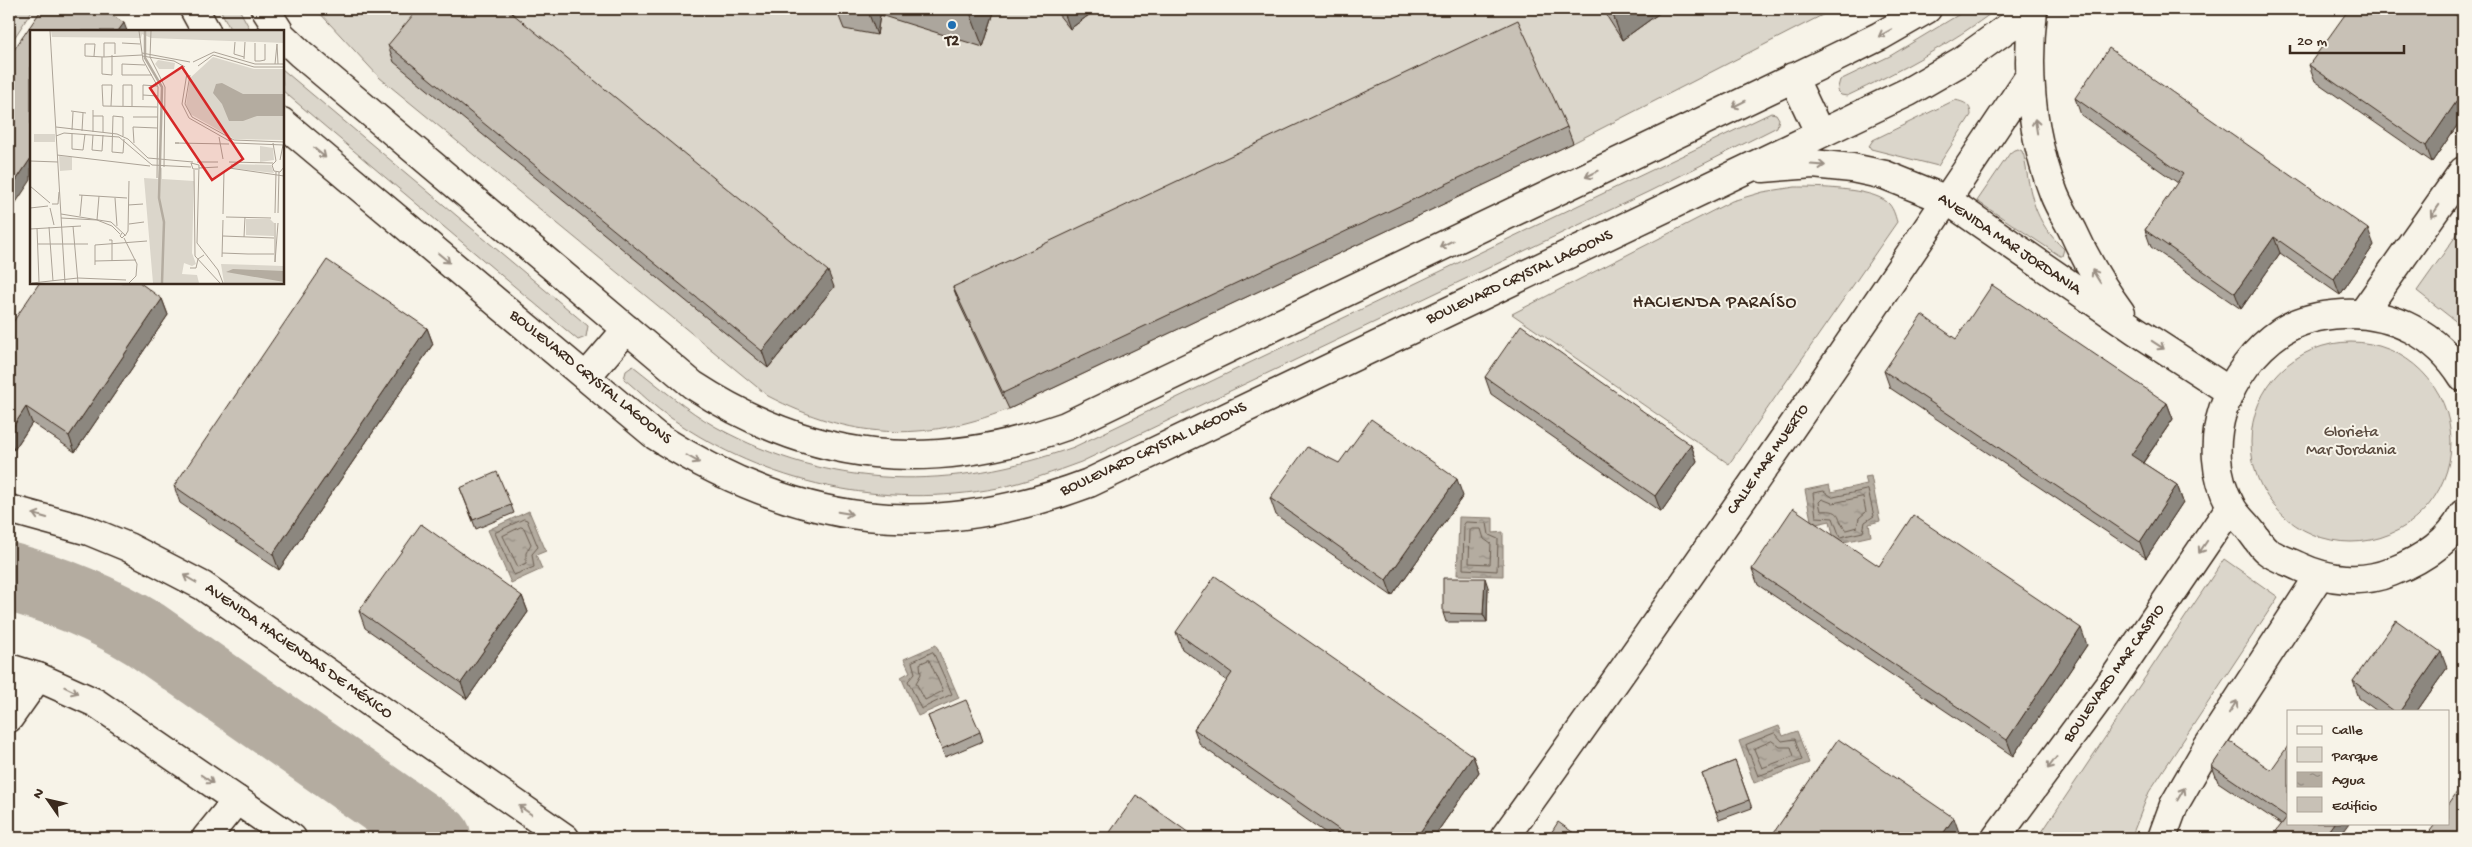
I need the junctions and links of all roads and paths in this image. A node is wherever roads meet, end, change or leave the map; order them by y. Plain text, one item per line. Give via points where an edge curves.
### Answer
1 (194, 9) edge
2 (265, 9) edge
3 (1927, 9) edge
4 (2033, 9) edge
5 (205, 30) edge
6 (278, 30) edge
7 (284, 38) edge
8 (1794, 77) junction
9 (2029, 77) junction
10 (284, 124) edge
11 (1820, 134) junction
12 (2463, 171) edge
13 (1735, 174) junction
14 (1947, 200) junction
15 (2363, 313) junction
16 (627, 329) junction
17 (2135, 330) junction
18 (586, 377) junction
19 (2463, 377) edge
20 (2229, 391) junction
21 (2231, 506) junction
22 (9, 509) edge
23 (2462, 518) edge
24 (2318, 576) junction
25 (9, 668) edge
26 (38, 677) junction
27 (9, 718) edge
28 (236, 800) junction
29 (206, 838) edge
30 (292, 838) edge
31 (565, 838) edge
32 (1504, 838) edge
33 (1996, 838) edge
34 (2162, 838) edge

1 - 5 street
2 - 6 street
3 -> 8 street via 1880,36
4 - 9 street
4 - 11 street, BOULEVARD CRYSTAL LAGOONS via 1960,62 1908,92
7 - 16 street
8 - 11 street
8 -> 16 street via 1066,426 991,448 952,454 883,454 835,448 797,437 726,406 693,385
9 - 14 street, CALLE MAR MUERTO
17 -> 9 street via 2109,298 2087,262 2054,195 2044,164
10 -> 18 street, BOULEVARD CRYSTAL LAGOONS
11 - 13 street, BOULEVARD CRYSTAL LAGOONS
12 -> 15 street
13 -> 14 street, AVENIDA MAR JORDANIA via 1774,166 1813,164 1852,168 1884,176
18 -> 13 street, BOULEVARD CRYSTAL LAGOONS via 656,436 695,460 778,497 822,509 912,519 1003,510 1047,499 1089,483
14 - 17 street, AVENIDA MAR JORDANIA
14 - 32 street, CALLE MAR MUERTO via 1624,670
15 - 19 street via 2397,321 2428,337 2453,361
15 - 20 street via 2322,315 2283,330 2251,356
16 - 18 street
17 -> 20 street, AVENIDA MAR JORDANIA
20 - 21 street via 2218,429 2218,469
21 - 24 street via 2267,551
21 -> 33 street, BOULEVARD MAR CASPIO via 2112,682
31 -> 22 street, AVENIDA HACIENDAS DE MÉXICO via 203,586 159,561 97,534
23 - 24 street via 2440,544 2413,563 2383,575 2351,580
34 -> 24 street via 2174,805 2207,748
25 - 26 street
26 - 27 street
26 -> 28 street via 68,688 102,707
28 - 29 street
28 - 30 street

